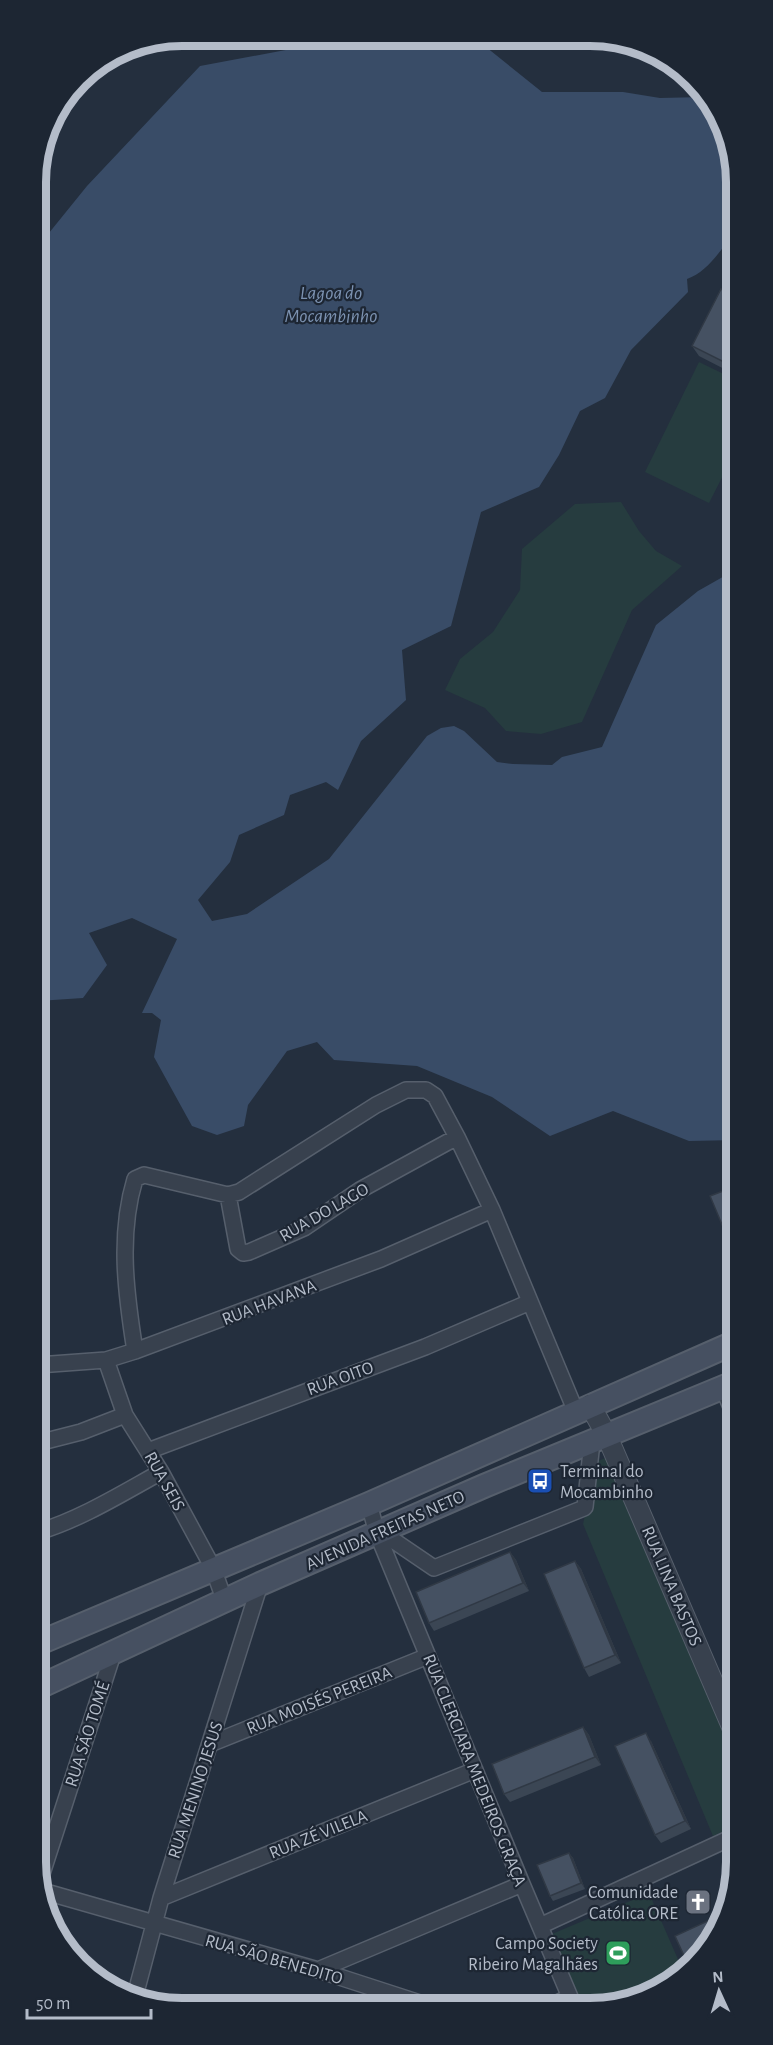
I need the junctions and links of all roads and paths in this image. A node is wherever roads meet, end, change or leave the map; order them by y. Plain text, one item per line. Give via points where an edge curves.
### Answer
1 (458, 1137) junction
2 (228, 1195) junction
3 (492, 1210) junction
4 (530, 1302) junction
5 (726, 1346) edge
6 (135, 1351) junction
7 (106, 1360) junction
8 (46, 1364) edge
9 (726, 1386) edge
10 (583, 1408) junction
11 (125, 1415) junction
12 (599, 1439) junction
13 (46, 1441) edge
14 (148, 1451) junction
15 (161, 1472) junction
16 (369, 1504) junction
17 (46, 1529) edge
18 (379, 1532) junction
19 (213, 1568) junction
20 (260, 1584) junction
21 (225, 1602) junction
22 (46, 1640) edge
23 (113, 1654) junction
24 (428, 1656) junction
25 (46, 1684) edge
26 (726, 1714) edge
27 (210, 1744) junction
28 (475, 1770) junction
29 (726, 1840) edge
30 (46, 1861) edge
31 (522, 1884) junction
32 (50, 1893) edge
33 (161, 1898) junction
34 (153, 1924) junction
35 (540, 1926) junction
36 (318, 1970) junction
37 (136, 1990) edge
38 (404, 1998) edge
39 (569, 1998) edge

1 - 2 street via 435,1096 426,1090 406,1089 251,1186
1 - 2 street, RUA DO LAGO via 360,1190 304,1228 249,1252 238,1249
1 - 3 street
2 - 6 street via 144,1176 135,1179 125,1256
3 - 4 street
3 - 6 street, RUA HAVANA via 381,1259
4 - 10 street
4 - 14 street, RUA OITO via 425,1347
5 - 10 main road, AVENIDA FREITAS NETO
6 - 7 street, RUA HAVANA
7 - 8 street, RUA HAVANA
7 - 11 street, RUA SEIS
9 - 12 main road, AVENIDA FREITAS NETO
10 - 12 street, RUA LINA BASTOS
10 - 16 main road, AVENIDA FREITAS NETO
11 - 13 street
11 - 14 street, RUA SEIS
12 - 18 main road, AVENIDA FREITAS NETO
12 - 18 street via 584,1508 434,1568
12 - 26 street, RUA LINA BASTOS
14 - 15 street, RUA SEIS
15 - 17 street
15 - 19 street, RUA SEIS
16 - 18 street, RUA CLERCIARA MEDEIROS GRAÇA
16 - 19 main road, AVENIDA FREITAS NETO
18 - 20 main road, AVENIDA FREITAS NETO
18 - 24 street, RUA CLERCIARA MEDEIROS GRAÇA
19 - 21 street, RUA SEIS
19 - 22 main road, AVENIDA FREITAS NETO
20 - 21 main road, AVENIDA FREITAS NETO
20 - 27 street, RUA MENINO JESUS
21 - 23 main road, AVENIDA FREITAS NETO
23 - 25 main road, AVENIDA FREITAS NETO
23 - 30 street, RUA SÃO TOMÉ
24 - 27 street, RUA MOISÉS PEREIRA
24 - 28 street, RUA CLERCIARA MEDEIROS GRAÇA
27 - 33 street, RUA MENINO JESUS
28 - 31 street, RUA CLERCIARA MEDEIROS GRAÇA
28 - 33 street, RUA ZÉ VILELA
29 - 35 street
31 - 35 street, RUA CLERCIARA MEDEIROS GRAÇA
31 - 36 street
32 - 34 street, RUA SÃO BENEDITO
33 - 34 street, RUA MENINO JESUS
34 - 36 street, RUA SÃO BENEDITO
34 - 37 street, RUA MENINO JESUS
35 - 39 street, RUA CLERCIARA MEDEIROS GRAÇA
36 - 38 street, RUA SÃO BENEDITO

